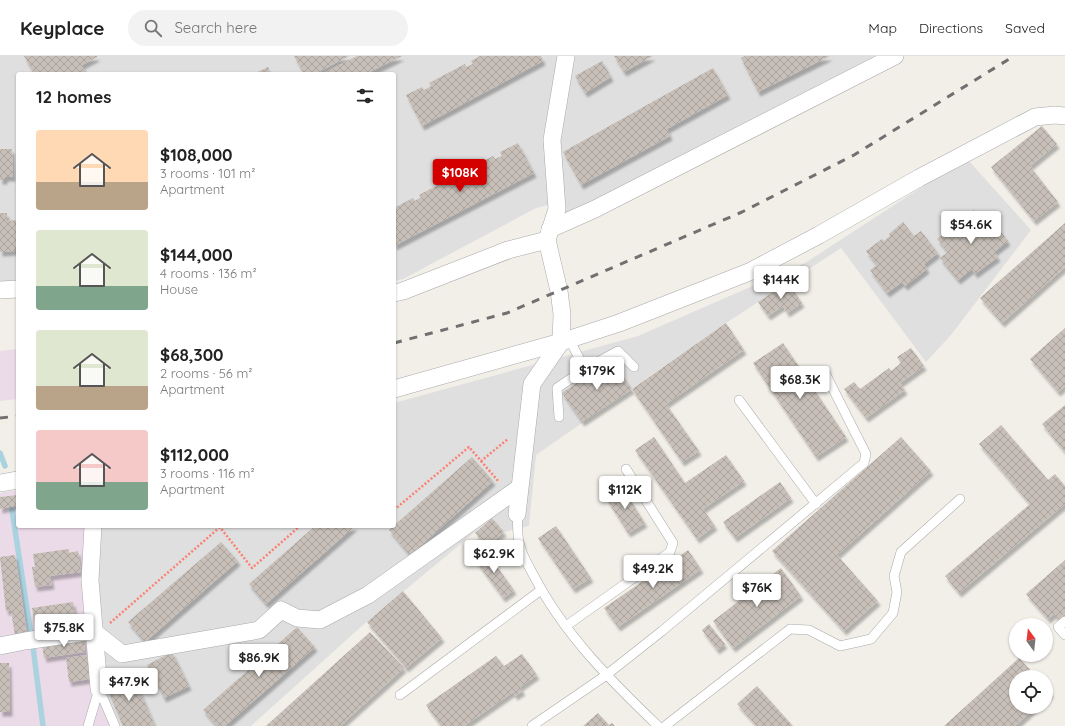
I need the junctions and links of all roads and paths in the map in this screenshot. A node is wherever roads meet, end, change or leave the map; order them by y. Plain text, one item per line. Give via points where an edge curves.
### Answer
1 (566, 56) edge
2 (895, 56) edge
3 (1065, 116) edge
4 (549, 235) junction
5 (16, 289) edge
6 (0, 290) edge
7 (396, 293) edge
8 (565, 341) junction
9 (634, 368) dead end
10 (585, 369) junction
11 (824, 370) dead end
12 (396, 388) edge
13 (739, 400) dead end
14 (558, 417) dead end
15 (527, 424) junction
16 (481, 461) junction
17 (626, 469) dead end
18 (16, 480) edge
19 (0, 483) edge
20 (514, 491) junction
21 (960, 499) dead end
22 (816, 504) junction
23 (396, 508) edge
24 (517, 514) joint
25 (93, 528) edge
26 (218, 528) edge
27 (220, 528) edge
28 (298, 528) edge
29 (541, 590) junction
30 (1065, 621) edge
31 (566, 626) junction
32 (95, 632) junction
33 (1065, 635) edge
34 (0, 646) edge
35 (606, 676) junction
36 (99, 689) junction
37 (400, 695) dead end
38 (88, 726) edge
39 (116, 726) edge
40 (532, 726) edge
41 (658, 726) edge
42 (665, 726) edge

1 - 4 street via 552,140 557,209
2 - 4 street via 602,205
3 - 8 street via 1035,117 749,272 619,323
4 - 7 street
4 - 8 street
5 - 6 street
8 - 10 lane
8 - 12 street
8 - 15 street via 532,384
9 - 10 lane via 618,351
10 - 14 lane via 557,388
11 - 22 lane via 866,454 864,463
13 - 22 lane
15 - 16 path
15 - 20 street
16 - 20 path
16 - 23 path via 469,447
17 - 31 lane via 673,543 670,552
18 - 19 street
20 - 24 street
20 - 32 street via 368,595 320,620 297,618 281,610 260,630 122,654
21 - 42 lane via 901,552 894,576 896,592 893,613 871,639 840,646 809,630 790,629
22 - 35 lane
24 - 29 lane via 523,556
25 - 32 street via 90,580
26 - 32 path
27 - 28 path via 252,568
29 - 31 lane
29 - 37 lane
30 - 33 lane via 1058,627
31 - 35 lane
32 - 34 street via 25,640
32 - 36 street
35 - 40 lane
35 - 41 lane
36 - 38 lane
36 - 39 lane

